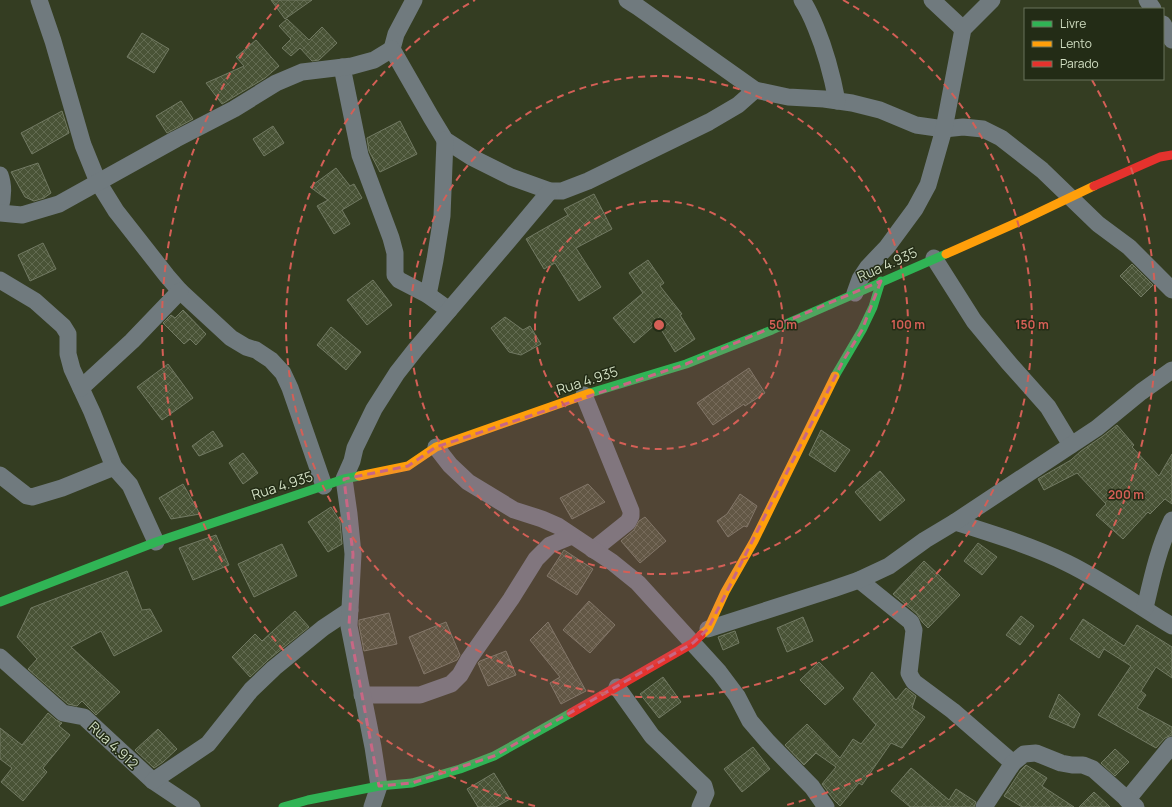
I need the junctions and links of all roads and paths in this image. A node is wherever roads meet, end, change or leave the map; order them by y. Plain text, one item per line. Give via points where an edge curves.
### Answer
1 (39, 0) edge
2 (414, 0) edge
3 (802, 0) edge
4 (932, 0) edge
5 (992, 0) edge
6 (638, 2) edge
7 (1164, 26) edge
8 (963, 29) junction
9 (1172, 40) edge
10 (392, 49) junction
11 (342, 67) junction
12 (755, 90) junction
13 (837, 101) junction
14 (944, 129) junction
15 (445, 140) junction
16 (1172, 155) edge
17 (0, 175) edge
18 (98, 182) junction
19 (550, 191) junction
20 (1069, 197) junction
21 (0, 208) edge
22 (0, 213) edge
23 (934, 258) junction
24 (0, 280) edge
25 (881, 281) junction
26 (1172, 290) edge
27 (180, 291) junction
28 (855, 293) junction
29 (428, 294) junction
30 (449, 310) junction
31 (1172, 370) edge
32 (81, 388) junction
33 (584, 395) junction
34 (1071, 446) junction
35 (436, 447) junction
36 (114, 467) junction
37 (0, 474) edge
38 (344, 479) junction
39 (324, 486) junction
40 (1172, 520) edge
41 (955, 522) junction
42 (572, 536) junction
43 (156, 542) junction
44 (593, 550) junction
45 (859, 580) junction
46 (0, 602) edge
47 (1145, 608) junction
48 (350, 610) junction
49 (1172, 626) edge
50 (708, 629) junction
51 (693, 643) junction
52 (0, 657) edge
53 (617, 687) junction
54 (362, 695) junction
55 (1172, 745) edge
56 (1013, 763) junction
57 (153, 781) junction
58 (379, 786) junction
59 (1131, 804) edge
60 (192, 807) edge
61 (282, 807) edge
62 (372, 807) edge
63 (700, 807) edge
64 (826, 807) edge
65 (984, 807) edge

1 - 18 street via 83,145
2 - 10 street via 396,34
3 - 13 street via 808,8 832,72
4 - 8 street
5 - 8 street
6 - 12 street
7 - 9 street
8 - 14 street
10 - 11 street via 374,60
10 - 15 street
11 - 18 street via 302,72 276,83 234,109
11 - 29 street via 360,155 392,238 395,275 399,280
12 - 13 street
12 - 19 street via 738,106 709,122 588,181 562,191
13 - 14 street via 880,110 916,125
14 - 20 street via 983,129 1001,138 1042,170
14 - 28 street via 925,191 891,242 868,267
15 - 19 street via 473,158 511,177
15 - 29 street via 442,216
16 - 20 street, Rua 4.935 via 1160,157
17 - 21 street
18 - 22 street via 59,204 22,215
18 - 27 street via 116,210
19 - 30 street
20 - 23 street, Rua 4.935
20 - 26 street via 1098,224 1129,247
23 - 25 street, Rua 4.935
23 - 34 street via 974,321 1048,407
24 - 32 street via 35,301 63,326 68,334 68,354 72,369
25 - 28 street, Rua 4.935
25 - 50 street via 862,330 812,421
27 - 32 street via 132,341
27 - 39 street via 231,338 271,360 283,373
28 - 33 street, Rua 4.935 via 686,364
29 - 30 street
30 - 38 street via 397,373 374,409 355,448
31 - 34 street
32 - 36 street
33 - 35 street, Rua 4.935
33 - 44 street via 631,511 628,522
34 - 41 street
35 - 38 street, Rua 4.935 via 408,466
35 - 42 street via 468,482 514,510 558,526
36 - 37 street via 32,497 27,496
36 - 43 street via 130,485
38 - 39 street, Rua 4.935
38 - 48 street via 353,554
39 - 43 street, Rua 4.935
40 - 47 street via 1156,560
41 - 45 street via 889,566
41 - 47 street via 1066,563
42 - 44 street
42 - 54 street via 550,545 536,559 460,675 451,684 420,695
43 - 46 street, Rua 4.935
44 - 51 street via 638,583
45 - 50 street
45 - 56 street via 911,622 914,637 909,673 914,682 953,711
47 - 49 street
48 - 54 street via 349,626
48 - 57 street via 323,628 274,668 251,690 208,744
50 - 51 street
51 - 53 street
51 - 64 street via 737,696 750,721 812,787
52 - 57 street, Rua 4.912 via 63,713 84,717
53 - 58 street via 494,756 412,783
53 - 63 street via 652,736 704,786 706,793
54 - 58 street
55 - 59 street
56 - 59 street via 1024,754 1036,753 1061,763 1093,768
56 - 65 street
57 - 60 street, Rua 4.912
58 - 61 street
58 - 62 street

